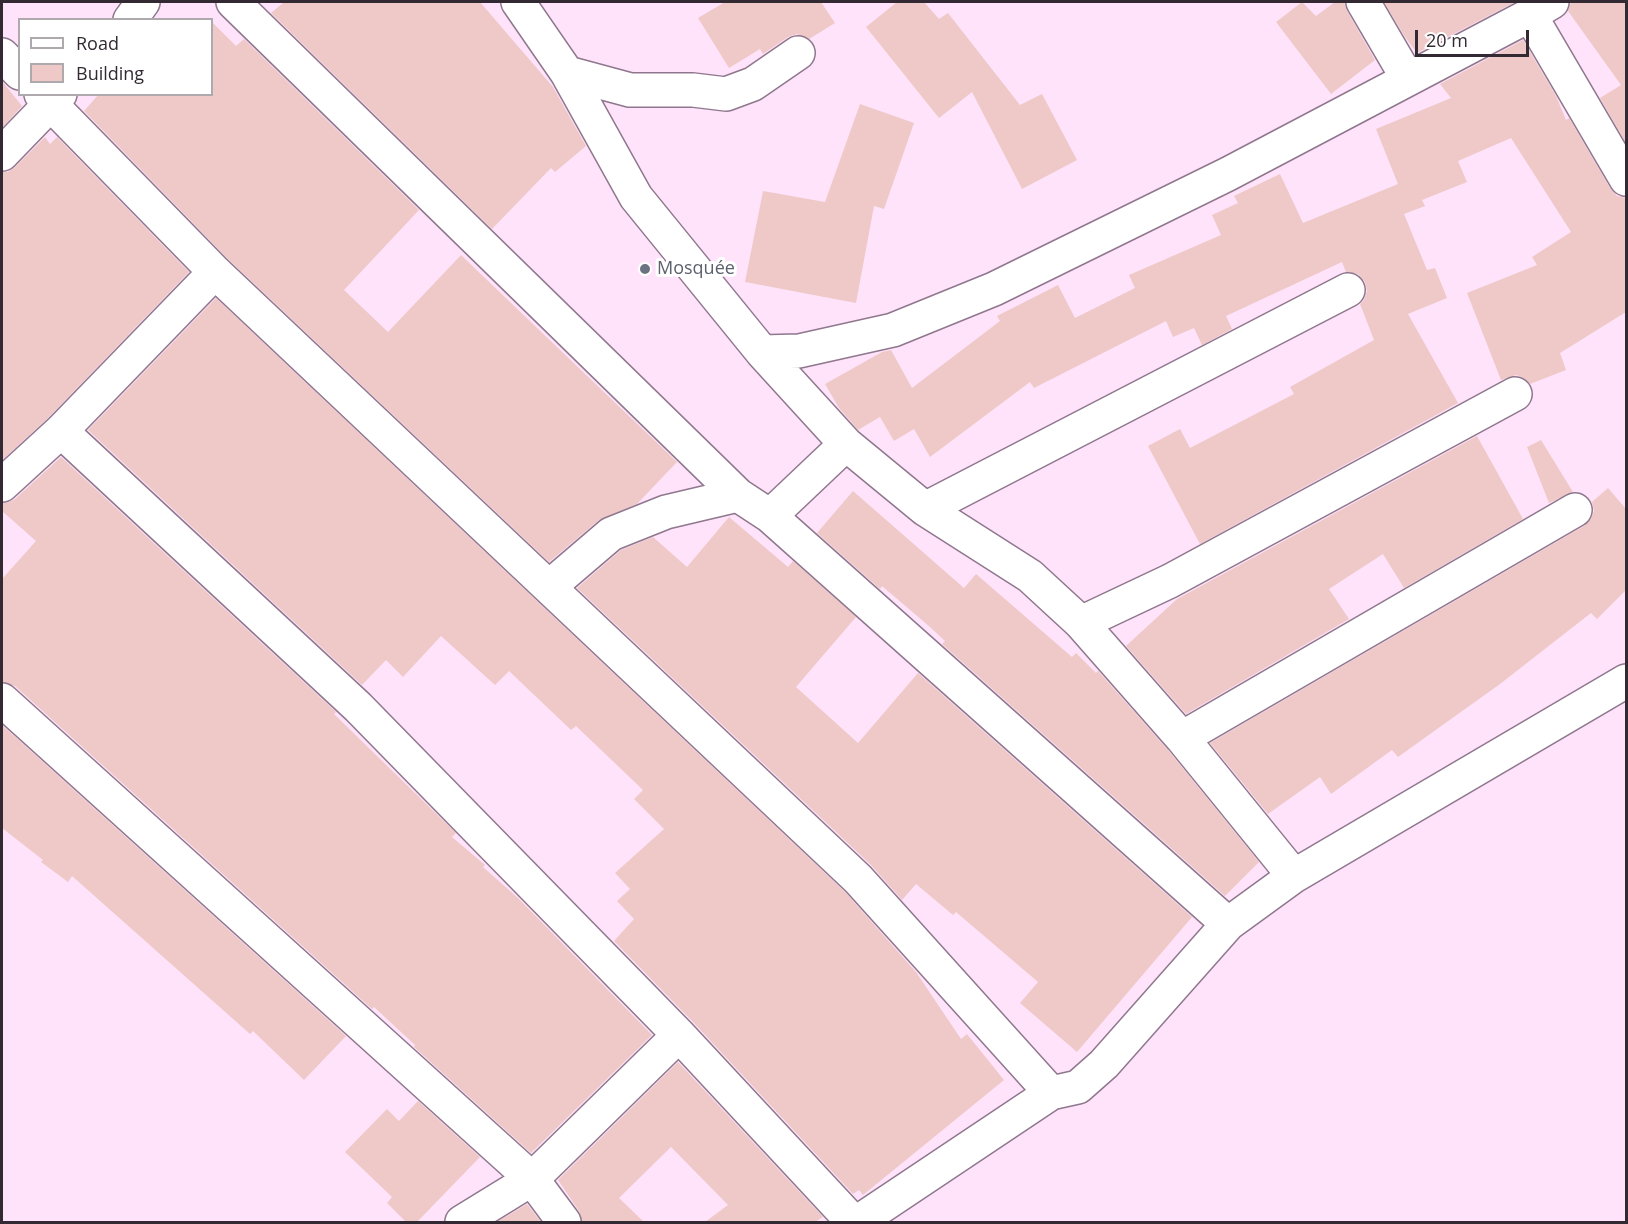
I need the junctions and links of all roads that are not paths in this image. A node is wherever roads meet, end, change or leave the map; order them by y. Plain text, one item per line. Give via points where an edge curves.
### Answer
1 (143, 2) edge
2 (232, 2) edge
3 (518, 2) edge
4 (1363, 2) edge
5 (1541, 8) edge
6 (131, 18) edge
7 (798, 52) dead end
8 (2, 55) edge
9 (18, 71) edge
10 (567, 73) junction
11 (1408, 79) junction
12 (50, 98) edge
13 (2, 154) edge
14 (1626, 179) edge
15 (215, 272) junction
16 (1348, 290) dead end
17 (762, 352) junction
18 (1515, 394) dead end
19 (61, 431) junction
20 (846, 444) junction
21 (2, 485) edge
22 (738, 495) junction
23 (925, 509) junction
24 (1575, 510) dead end
25 (770, 516) junction
26 (549, 587) junction
27 (1082, 623) junction
28 (1626, 681) edge
29 (2, 700) edge
30 (1182, 738) junction
31 (1294, 876) junction
32 (1228, 924) junction
33 (679, 1035) junction
34 (1051, 1093) junction
35 (532, 1179) junction
36 (462, 1222) edge
37 (564, 1222) edge
38 (853, 1222) edge
39 (858, 1222) edge

1 - 6 street
2 - 22 street
3 - 10 street
4 - 11 street
5 - 11 street
5 - 14 street
7 - 10 street via 753,84 726,94 630,90
8 - 9 street
10 - 17 street via 636,197
11 - 17 street via 1228,174 994,289 893,330 799,351
12 - 13 street
12 - 15 street
15 - 19 street
15 - 26 street
16 - 23 street
17 - 20 street
18 - 27 street via 1170,581
19 - 21 street
19 - 33 street via 358,707
20 - 23 street
20 - 25 street
22 - 25 street
22 - 26 street via 666,512 611,534
23 - 27 street via 1030,576
24 - 30 street
25 - 32 street
26 - 34 street via 858,879
27 - 30 street
28 - 31 street
29 - 35 street
30 - 31 street
31 - 32 street
32 - 34 street via 1104,1064 1078,1087
33 - 35 street
33 - 38 street
34 - 39 street
35 - 36 street
35 - 37 street

